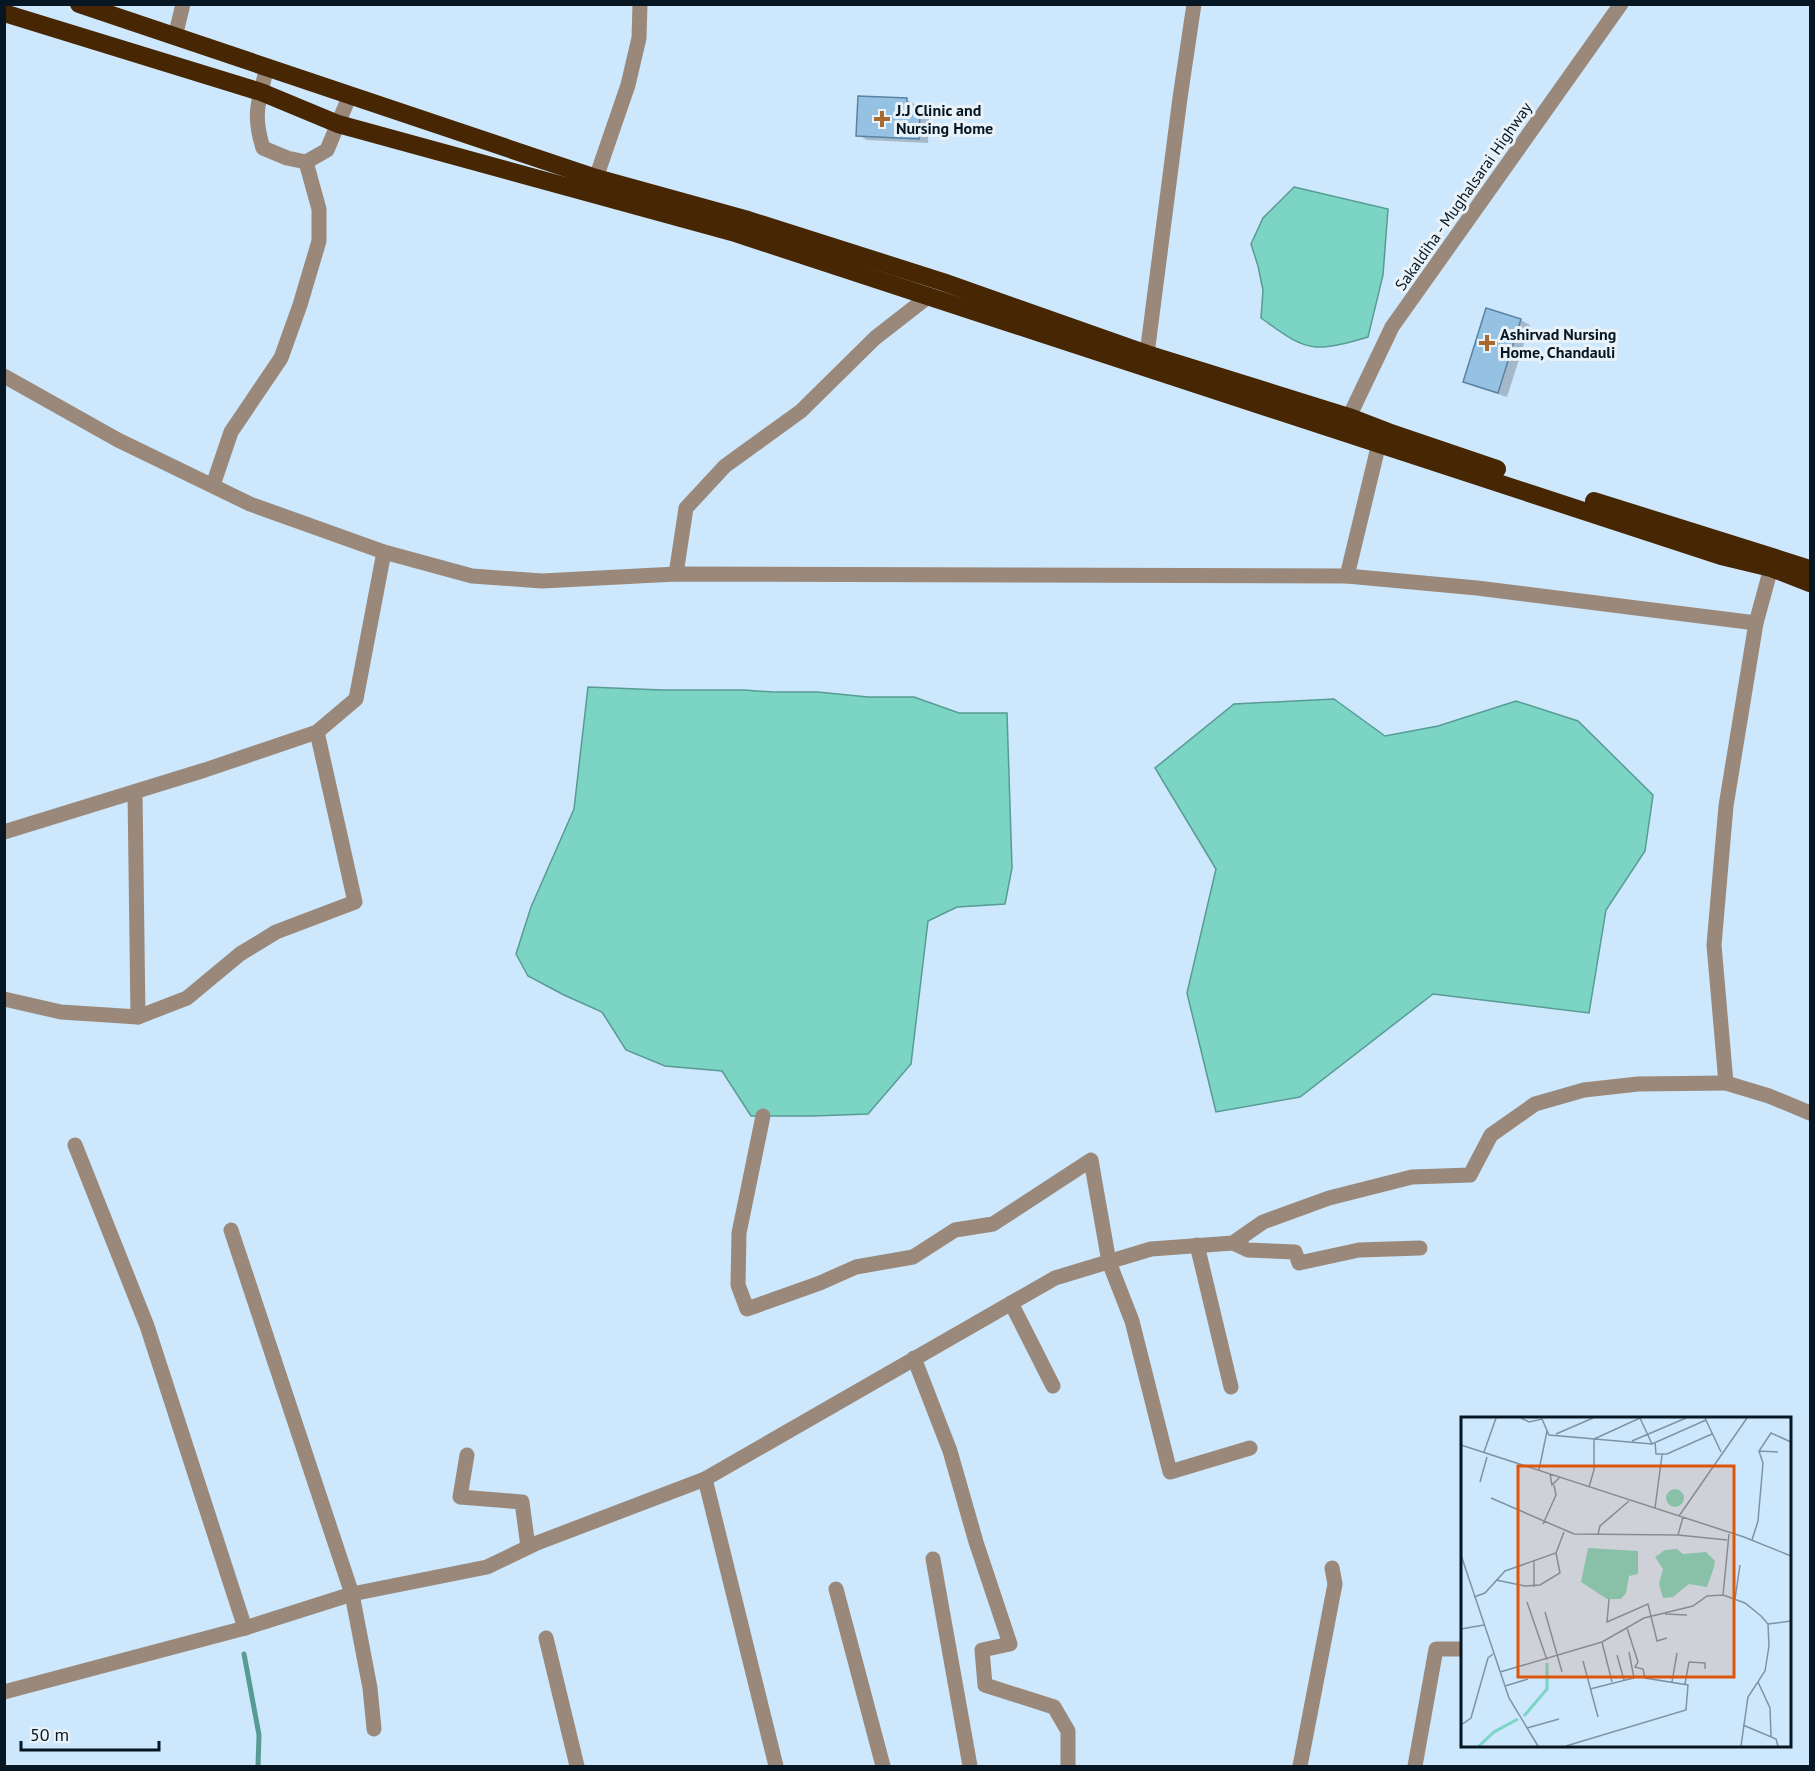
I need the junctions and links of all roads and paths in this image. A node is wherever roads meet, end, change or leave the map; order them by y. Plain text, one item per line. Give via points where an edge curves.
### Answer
1 (79, 4) edge
2 (183, 4) edge
3 (640, 4) edge
4 (1194, 4) edge
5 (1621, 4) edge
6 (4, 13) edge
7 (175, 37) junction
8 (267, 67) junction
9 (261, 92) junction
10 (350, 95) junction
11 (338, 124) junction
12 (306, 162) junction
13 (596, 178) junction
14 (929, 296) junction
15 (1147, 354) junction
16 (4, 375) edge
17 (1349, 417) junction
18 (1383, 438) junction
19 (213, 485) junction
20 (384, 552) junction
21 (1771, 568) junction
22 (1810, 569) edge
23 (676, 574) junction
24 (1347, 576) junction
25 (1810, 583) edge
26 (1756, 623) junction
27 (317, 732) junction
28 (135, 792) junction
29 (4, 832) edge
30 (4, 999) edge
31 (138, 1017) junction
32 (1726, 1083) junction
33 (1810, 1113) edge
34 (763, 1116) dead end
35 (75, 1145) dead end
36 (231, 1230) dead end
37 (1233, 1243) junction
38 (1197, 1245) junction
39 (1420, 1248) dead end
40 (1109, 1262) junction
41 (1011, 1303) junction
42 (914, 1358) junction
43 (1053, 1386) dead end
44 (1231, 1387) dead end
45 (1250, 1448) dead end
46 (467, 1455) dead end
47 (705, 1479) junction
48 (528, 1547) junction
49 (933, 1559) dead end
50 (1332, 1568) dead end
51 (836, 1589) dead end
52 (352, 1594) junction
53 (245, 1628) junction
54 (546, 1638) dead end
55 (1461, 1649) edge
56 (4, 1692) edge
57 (374, 1729) dead end
58 (577, 1767) edge
59 (776, 1767) edge
60 (883, 1767) edge
61 (970, 1767) edge
62 (1068, 1767) edge
63 (1300, 1767) edge
64 (1415, 1767) edge

1 - 7 highway
2 - 7 street
3 - 13 street via 639,38 628,85
4 - 15 street
5 - 17 street, Sakaldiha - Mughalsarai Highway via 1392,327
6 - 9 highway
7 - 8 highway
8 - 9 street
8 - 10 highway
9 - 11 highway
9 - 12 street via 256,112 263,148
10 - 11 street
10 - 13 highway
11 - 12 street via 327,150
11 - 14 highway via 732,232
12 - 19 street via 319,209 319,241 281,358 231,432
13 - 15 highway via 748,220 932,278
14 - 18 highway
14 - 23 street via 875,338 801,411 725,466 686,508
15 - 17 highway
16 - 19 street via 118,440
17 - 18 highway
18 - 21 highway via 1721,556
18 - 22 highway
18 - 24 street
19 - 20 street via 250,504
20 - 23 street via 472,576 542,580
20 - 27 street via 356,699
21 - 25 highway
21 - 26 street
23 - 24 street
24 - 26 street via 1478,588
26 - 32 street via 1726,806 1714,945
27 - 28 street
27 - 31 street via 355,902 276,932 240,954 187,998
28 - 29 street
28 - 31 street
30 - 31 street via 62,1012
32 - 33 street
32 - 37 street via 1627,1085 1584,1090 1535,1104 1491,1135 1470,1175 1412,1177 1329,1198 1263,1222
34 - 40 street via 739,1233 738,1285 747,1309 856,1267 913,1257 955,1230 993,1224 1091,1160
35 - 53 street via 147,1326
36 - 52 street
37 - 38 street
37 - 39 street via 1248,1250 1295,1252 1299,1263 1359,1250
38 - 40 street via 1151,1249
38 - 44 street
40 - 41 street via 1055,1278
40 - 45 street via 1132,1321 1170,1472
41 - 42 street
41 - 43 street
42 - 47 street
42 - 62 street via 950,1451 1010,1644 982,1650 985,1685 1054,1707 1068,1731
46 - 48 street via 460,1497 522,1502
47 - 48 street
47 - 59 street
48 - 52 street via 487,1567
49 - 61 street
50 - 63 street via 1335,1584
51 - 60 street
52 - 53 street
52 - 57 street
53 - 56 street
54 - 58 street
55 - 64 street via 1436,1649

